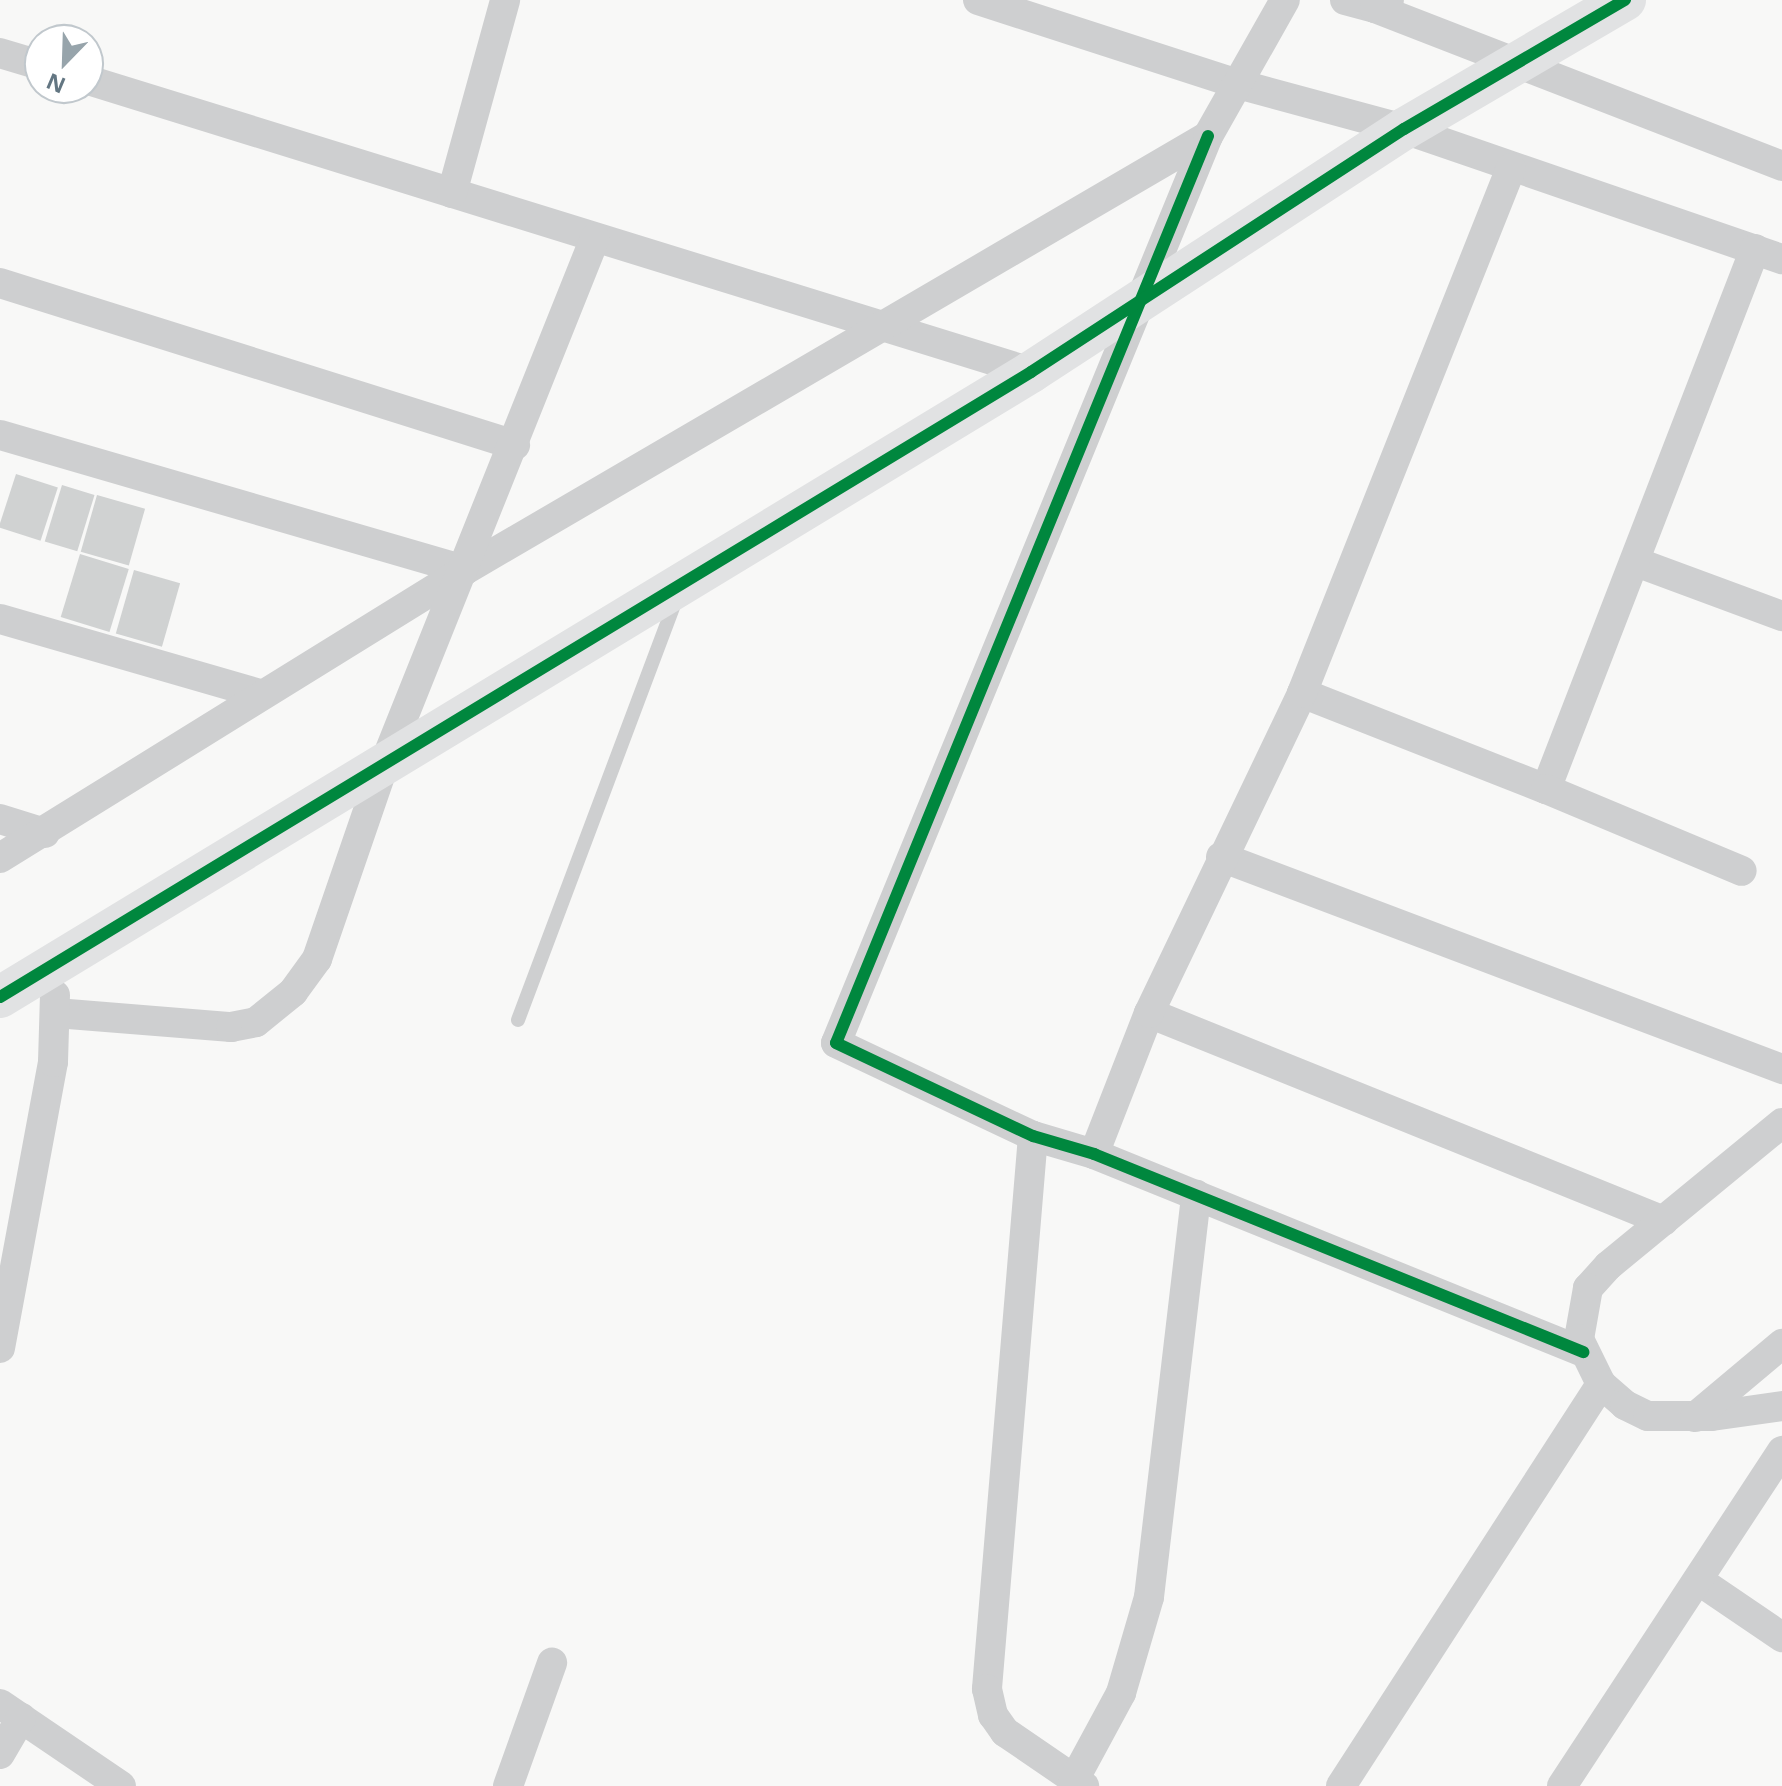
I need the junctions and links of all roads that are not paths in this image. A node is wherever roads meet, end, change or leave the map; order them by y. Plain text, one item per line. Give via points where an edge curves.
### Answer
1 (505, 0) edge
2 (978, 0) edge
3 (1285, 0) edge
4 (1345, 0) edge
5 (1625, 0) edge
6 (1382, 4) edge
7 (0, 53) edge
8 (24, 60) edge
9 (1518, 64) junction
10 (1238, 84) junction
11 (104, 85) edge
12 (1404, 129) junction
13 (1208, 136) junction
14 (1782, 166) edge
15 (1511, 168) junction
16 (452, 193) junction
17 (595, 238) junction
18 (1768, 254) edge
19 (0, 283) edge
20 (1138, 306) junction
21 (875, 328) junction
22 (1031, 372) junction
23 (0, 435) edge
24 (515, 445) junction
25 (1636, 562) junction
26 (465, 570) junction
27 (681, 587) junction
28 (1782, 616) edge
29 (0, 619) edge
30 (1302, 693) junction
31 (259, 694) junction
32 (382, 770) junction
33 (1546, 789) junction
34 (0, 819) edge
35 (45, 833) junction
36 (1221, 857) junction
37 (0, 858) edge
38 (1742, 871) dead end
39 (52, 966) junction
40 (0, 997) edge
41 (56, 1013) junction
42 (1149, 1013) junction
43 (518, 1020) dead end
44 (1782, 1069) edge
45 (1782, 1123) edge
46 (1033, 1136) junction
47 (1094, 1154) junction
48 (1196, 1195) junction
49 (1664, 1221) junction
50 (1782, 1344) edge
51 (0, 1348) edge
52 (1583, 1352) junction
53 (1601, 1384) junction
54 (1782, 1406) edge
55 (1726, 1414) junction
56 (1695, 1417) junction
57 (1782, 1441) edge
58 (1782, 1451) edge
59 (1698, 1580) junction
60 (1782, 1637) edge
61 (552, 1663) dead end
62 (10, 1711) edge
63 (0, 1754) edge
64 (1079, 1783) edge
65 (121, 1786) edge
66 (508, 1786) edge
67 (1341, 1786) edge
68 (1562, 1786) edge

1 - 16 street
2 - 10 street
3 - 10 street
4 - 6 street
5 - 9 street
6 - 9 street
7 - 8 street
9 - 12 street
9 - 14 street
10 - 12 street
10 - 13 street
11 - 16 street
12 - 15 street
12 - 20 street
13 - 20 street
13 - 21 street
15 - 18 street
15 - 30 street
16 - 17 street
17 - 21 street
17 - 24 street
18 - 25 street
19 - 24 street
20 - 22 street
20 - 46 street via 836,1043
21 - 22 street
21 - 26 street
22 - 27 street
23 - 26 street
24 - 26 street
25 - 28 street
25 - 33 street
26 - 31 street
26 - 32 street
27 - 32 street
27 - 43 lane
29 - 31 street
30 - 33 street
30 - 36 street
31 - 35 street
32 - 39 street
32 - 41 street via 330,933 317,959 273,1013 231,1027
33 - 38 street
34 - 35 street
35 - 37 street
36 - 42 street
36 - 44 street
39 - 40 street
39 - 41 street
41 - 51 street via 53,1062
42 - 47 street
42 - 49 street
45 - 49 street
46 - 47 street
46 - 64 street via 987,1689 993,1715 1005,1732
47 - 48 street
48 - 52 street
48 - 64 street via 1149,1597 1121,1693
49 - 52 street via 1588,1288 1579,1339
50 - 56 street
52 - 53 street
53 - 56 street via 1648,1416
53 - 67 street
54 - 55 street
55 - 56 street
55 - 57 street
58 - 59 street
59 - 60 street
59 - 68 street
61 - 66 street
62 - 63 street
62 - 65 street

